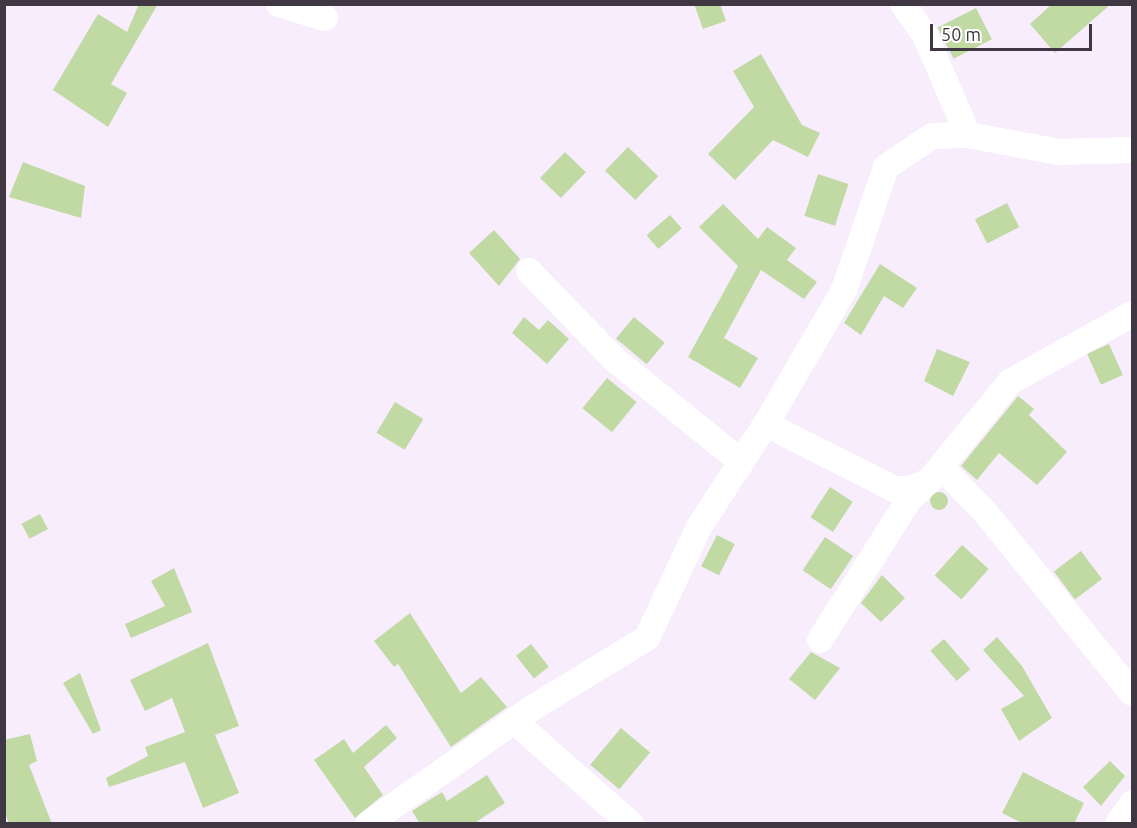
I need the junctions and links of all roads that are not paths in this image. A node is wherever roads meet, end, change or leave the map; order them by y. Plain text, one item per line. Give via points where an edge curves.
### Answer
1 (279, 4) edge
2 (903, 4) edge
3 (325, 18) dead end
4 (968, 135) junction
5 (1132, 150) edge
6 (529, 271) dead end
7 (1132, 314) edge
8 (766, 424) junction
9 (741, 462) junction
10 (935, 474) junction
11 (820, 640) dead end
12 (1132, 693) edge
13 (514, 721) junction
14 (1132, 803) edge
15 (368, 824) edge
16 (632, 824) edge
17 (1118, 824) edge

1 - 3 street
2 - 4 street via 925,35
4 - 5 street via 1059,152
4 - 8 street via 932,136 886,167 844,290
6 - 9 street via 614,359
7 - 10 street via 1010,382
8 - 9 street
8 - 10 street via 894,489
9 - 13 street via 699,527 647,638
10 - 11 street via 909,500
10 - 12 street via 985,512
13 - 15 street
13 - 16 street
14 - 17 street

